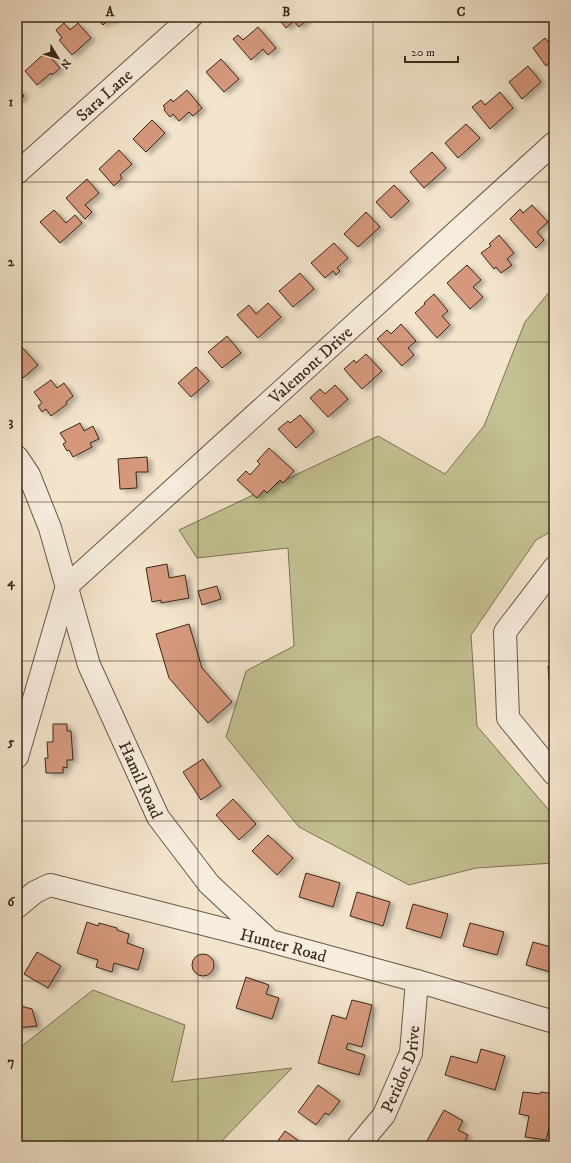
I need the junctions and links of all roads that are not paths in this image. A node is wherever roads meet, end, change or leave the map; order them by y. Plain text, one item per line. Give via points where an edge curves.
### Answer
1 (191, 17) edge
2 (554, 143) edge
3 (17, 173) edge
4 (17, 457) edge
5 (554, 568) edge
6 (67, 586) junction
7 (17, 757) edge
8 (554, 774) edge
9 (17, 907) edge
10 (270, 941) junction
11 (417, 981) junction
12 (554, 1022) edge
13 (358, 1146) edge

1 - 3 street, Sara Lane
2 - 6 street, Valemont Drive
4 - 6 street, Hamil Road via 29,475 47,521
5 - 8 street via 505,632 508,718
6 - 7 street
6 - 10 street, Hamil Road via 89,665 158,817 209,884
9 - 10 street, Hunter Road via 35,892 50,885
10 - 11 street, Hunter Road
11 - 12 street, Hunter Road
11 - 13 street, Peridot Drive via 411,1053 384,1115

